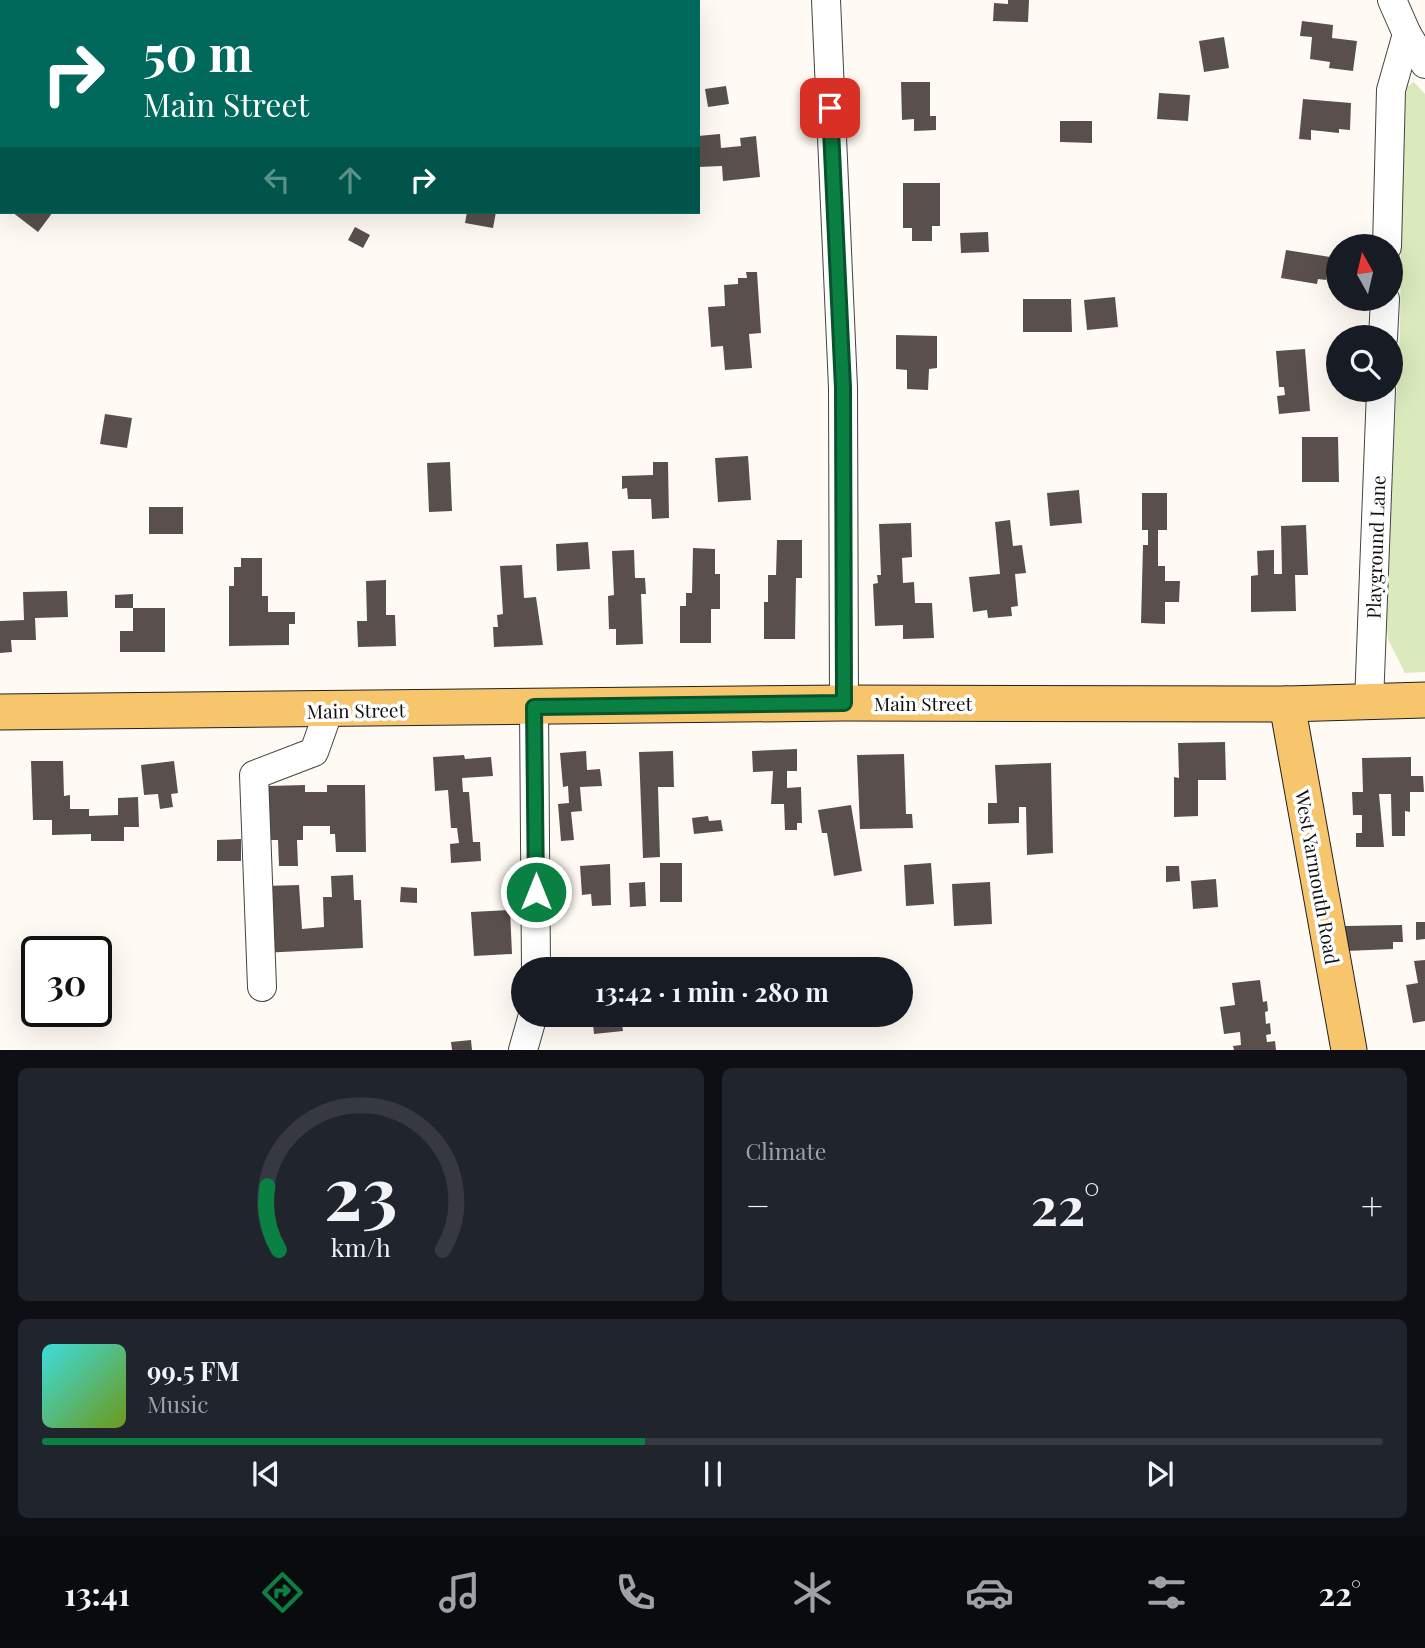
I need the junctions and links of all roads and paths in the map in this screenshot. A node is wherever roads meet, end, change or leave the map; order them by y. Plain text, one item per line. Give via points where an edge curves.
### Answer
1 (825, 0) edge
2 (1392, 0) edge
3 (1407, 34) junction
4 (1425, 64) edge
5 (1387, 234) edge
6 (1381, 402) edge
7 (1425, 700) edge
8 (844, 703) junction
9 (1369, 703) junction
10 (1287, 704) junction
11 (534, 707) junction
12 (329, 710) junction
13 (0, 712) edge
14 (536, 957) edge
15 (262, 987) dead end
16 (529, 1027) edge
17 (523, 1049) edge
18 (1349, 1049) edge

1 - 8 street via 843,388
2 - 3 street
3 - 4 street
3 - 5 street via 1391,90
6 - 9 street, Playground Lane
7 - 9 main road, Main Street
8 - 10 main road, Main Street
8 - 11 main road, Main Street
9 - 10 main road, Main Street
10 - 18 main road, West Yarmouth Road
11 - 12 main road, Main Street
11 - 14 street
12 - 13 main road, Main Street
12 - 15 street via 314,752 254,775
16 - 17 street

